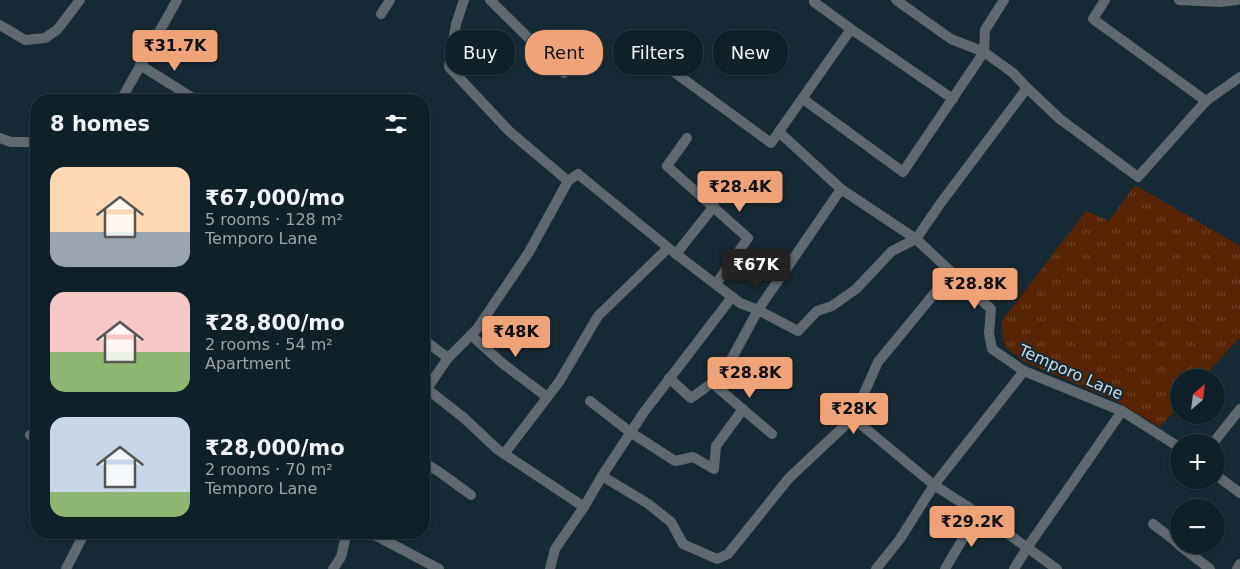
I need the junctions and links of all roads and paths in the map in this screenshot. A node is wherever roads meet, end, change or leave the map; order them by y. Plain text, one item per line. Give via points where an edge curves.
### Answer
1 (80, 0) edge
2 (177, 0) edge
3 (390, 0) edge
4 (464, 0) edge
5 (490, 0) edge
6 (814, 0) edge
7 (896, 0) edge
8 (1004, 0) edge
9 (1105, 0) edge
10 (1178, 0) edge
11 (1237, 0) edge
12 (1200, 1) edge
13 (381, 14) dead end
14 (0, 25) edge
15 (852, 29) junction
16 (525, 35) edge
17 (984, 52) junction
18 (140, 65) junction
19 (678, 75) edge
20 (1240, 77) edge
21 (1027, 88) junction
22 (124, 94) edge
23 (186, 94) edge
24 (803, 99) junction
25 (953, 99) junction
26 (1206, 101) junction
27 (779, 132) junction
28 (0, 138) edge
29 (687, 138) dead end
30 (30, 142) edge
31 (568, 181) junction
32 (841, 189) junction
33 (714, 206) junction
34 (916, 239) junction
35 (672, 251) junction
36 (952, 272) junction
37 (716, 284) junction
38 (732, 297) junction
39 (758, 310) junction
40 (471, 335) junction
41 (430, 344) edge
42 (448, 358) junction
43 (1024, 371) junction
44 (669, 378) junction
45 (712, 383) junction
46 (430, 384) edge
47 (430, 394) edge
48 (547, 397) junction
49 (590, 400) dead end
50 (744, 410) junction
51 (1240, 410) edge
52 (1122, 411) junction
53 (853, 418) junction
54 (630, 432) junction
55 (772, 434) dead end
56 (1220, 434) edge
57 (1170, 441) edge
58 (504, 454) junction
59 (430, 466) edge
60 (602, 476) junction
61 (1225, 482) edge
62 (934, 485) junction
63 (471, 494) dead end
64 (1240, 494) edge
65 (584, 508) junction
66 (978, 513) junction
67 (1153, 524) dead end
68 (1170, 538) edge
69 (81, 539) edge
70 (345, 539) edge
71 (382, 539) edge
72 (1027, 548) junction
73 (1191, 554) edge
74 (1240, 564) edge
75 (66, 569) edge
76 (333, 569) edge
77 (439, 569) edge
78 (550, 569) edge
79 (876, 569) edge
80 (945, 569) edge
81 (1014, 569) edge
82 (1057, 569) edge
83 (1210, 569) edge
84 (1236, 569) edge

1 - 14 street via 57,30 45,38 26,40
2 - 18 street
3 - 13 street
4 - 31 street via 456,24 449,67 509,131
5 - 16 street
6 - 15 street
7 - 17 street via 951,39
8 - 17 street via 985,30
9 - 26 street via 1093,19
10 - 12 street
11 - 12 street
15 - 24 street
15 - 25 street
17 - 21 street via 1013,73
17 - 25 street
18 - 22 street
18 - 23 street
19 - 27 street via 771,143
20 - 26 street
21 - 26 street via 1060,119 1138,177
21 - 34 street
24 - 25 street via 903,172
24 - 27 street
27 - 32 street, Temporo Lane
28 - 30 street via 11,142
29 - 33 street via 667,166
31 - 35 street via 578,174
31 - 40 street via 529,252
32 - 34 street, Temporo Lane
32 - 39 street
33 - 35 street
33 - 37 street via 748,238
34 - 36 street, Temporo Lane
34 - 39 street via 892,251 856,289 832,306 817,311 798,331
35 - 37 street
35 - 48 street via 598,316
36 - 43 street, Temporo Lane via 991,308 992,350
36 - 53 street via 878,362
37 - 38 street
38 - 39 street
38 - 44 street
39 - 45 street via 724,371
40 - 42 street
40 - 48 street
41 - 42 street
42 - 46 street
43 - 52 street, Temporo Lane
43 - 62 street
44 - 45 street via 692,398
44 - 54 street
45 - 50 street
47 - 58 street via 464,418
48 - 58 street
49 - 54 street
50 - 54 street via 716,446 714,469 693,457 675,462
50 - 55 street
51 - 56 street
52 - 57 street, Temporo Lane
52 - 72 street
53 - 60 street via 788,478 728,554 717,560 683,544 672,522
53 - 62 street
54 - 60 street
58 - 65 street
59 - 63 street
60 - 65 street
61 - 64 street
62 - 66 street
62 - 79 street via 900,539
65 - 78 street via 555,549
66 - 72 street
66 - 80 street
67 - 68 street
69 - 75 street
70 - 76 street via 341,557
71 - 77 street
72 - 81 street
72 - 82 street
73 - 83 street
74 - 84 street

